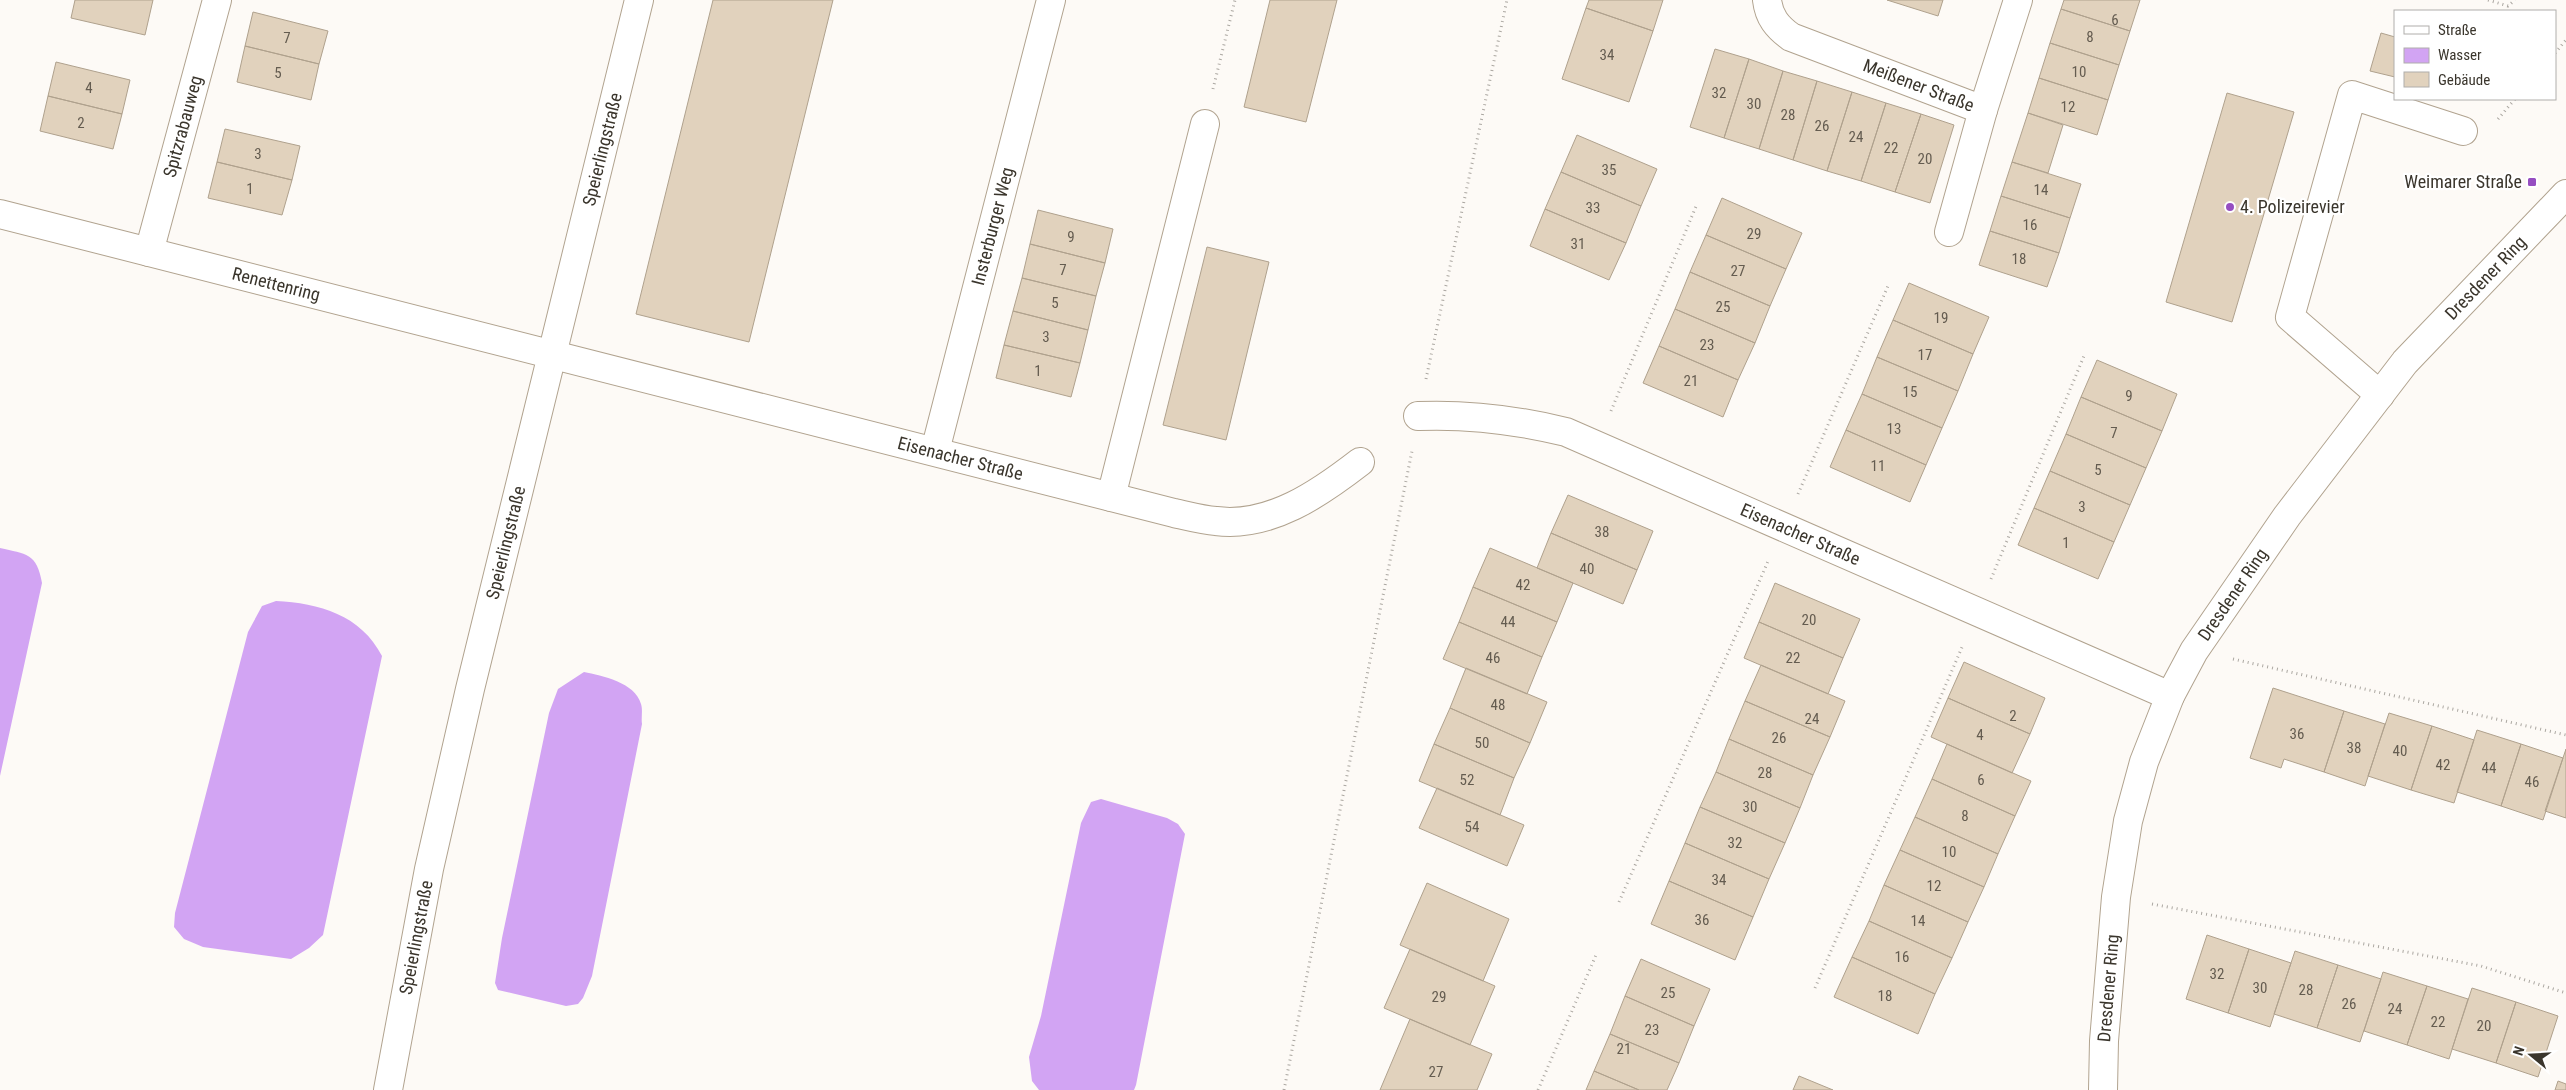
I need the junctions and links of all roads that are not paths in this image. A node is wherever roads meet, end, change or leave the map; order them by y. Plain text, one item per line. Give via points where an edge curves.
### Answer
1 (217, 0) edge
2 (639, 0) edge
3 (1051, 0) edge
4 (1767, 0) edge
5 (2018, 0) edge
6 (1983, 110) junction
7 (1205, 124) road end
8 (2464, 131) dead end
9 (2566, 194) edge
10 (0, 214) edge
11 (1949, 232) dead end
12 (149, 252) junction
13 (551, 355) junction
14 (2380, 395) junction
15 (1418, 416) road end
16 (935, 450) junction
17 (1360, 462) dead end
18 (1111, 497) junction
19 (2170, 696) junction
20 (388, 1090) edge
21 (2103, 1090) edge

1 - 12 street, Spitzrabauweg
2 - 13 street, Speierlingstraße
3 - 16 street, Insterburger Weg
4 - 6 street, Meißener Straße via 1776,26 1791,37
5 - 6 street, Meißener Straße
6 - 11 street
7 - 18 street
8 - 14 street via 2352,95 2290,317
9 - 14 street, Dresdener Ring via 2405,362
10 - 12 street, Renettenring
12 - 13 street, Renettenring
13 - 16 street, Eisenacher Straße
13 - 20 street, Speierlingstraße via 429,869
14 - 19 street, Dresdener Ring via 2287,516 2194,651
15 - 19 street, Eisenacher Straße via 1467,416 1526,422 1566,432
16 - 18 street, Eisenacher Straße
17 - 18 street, Eisenacher Straße via 1302,502 1261,518 1218,522
19 - 21 street, Dresdener Ring via 2144,762 2132,804 2116,897

